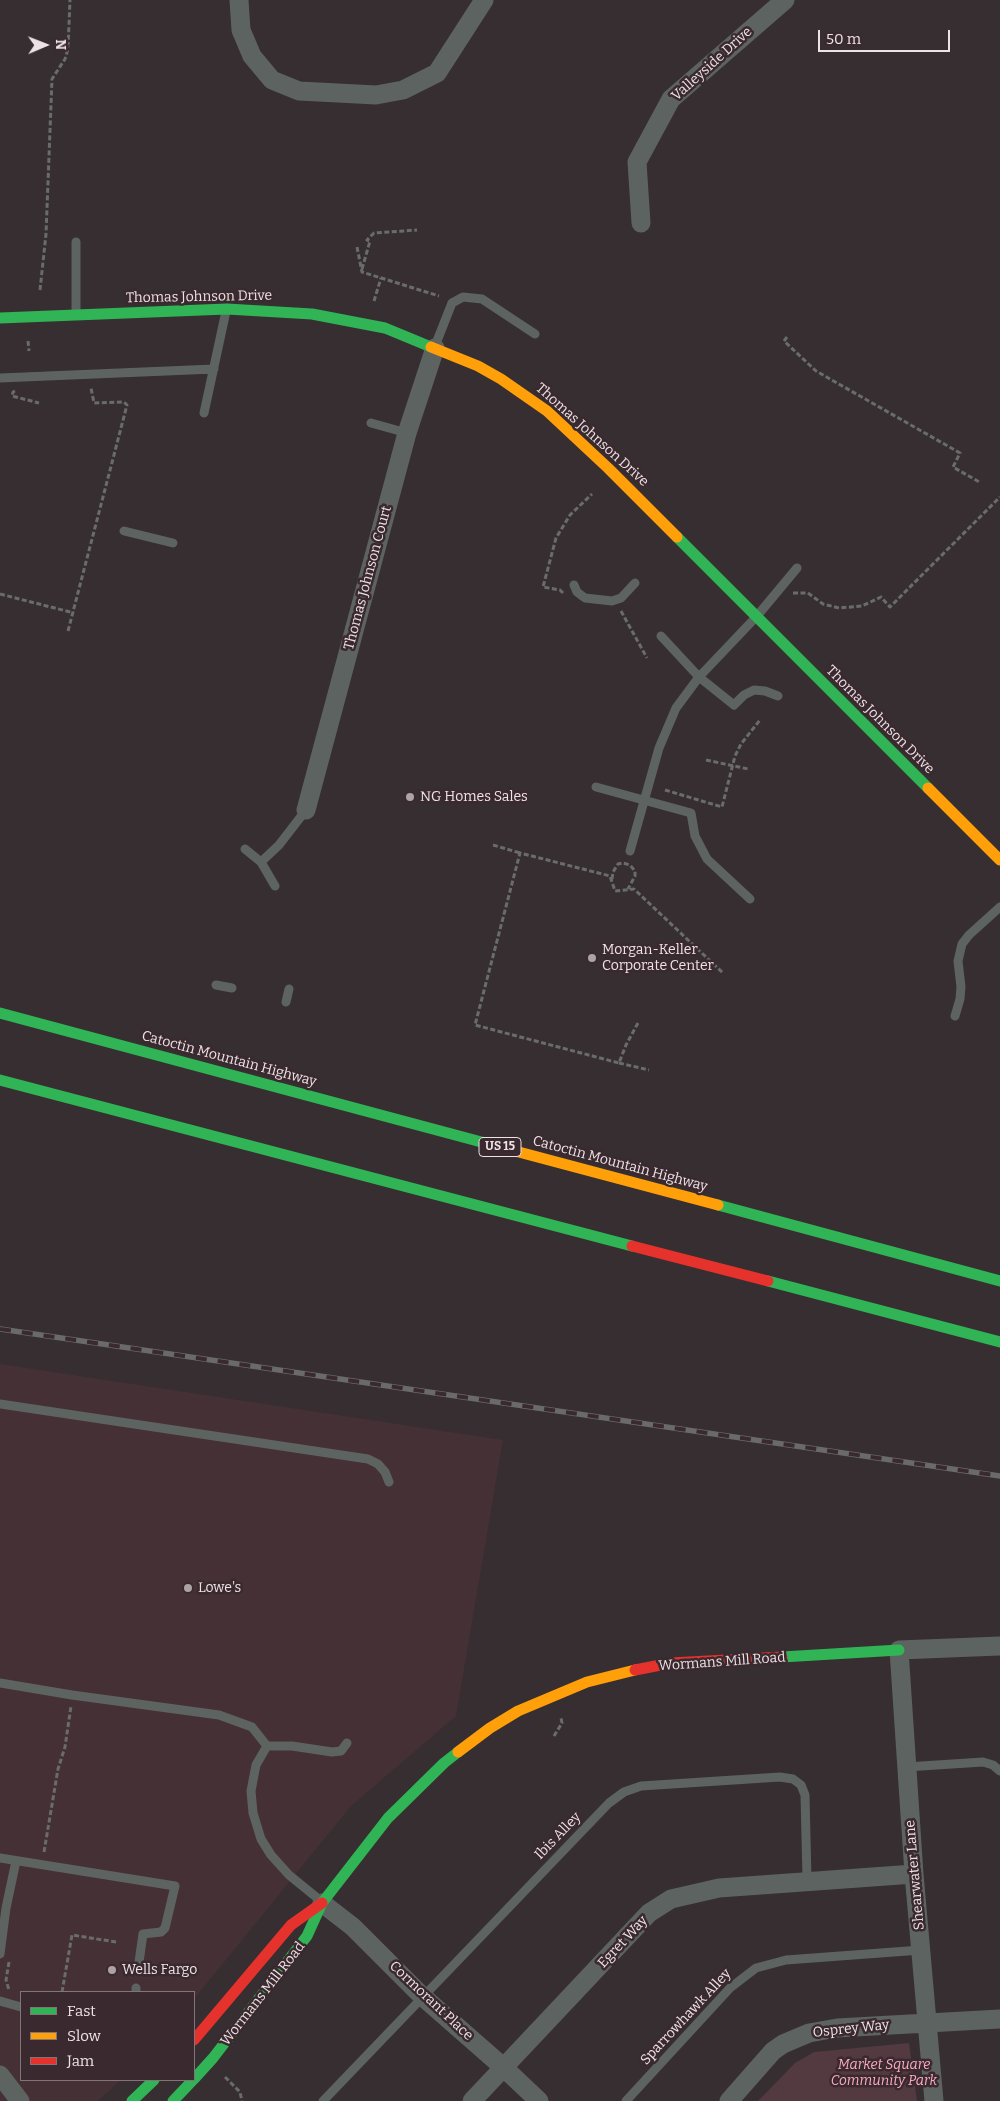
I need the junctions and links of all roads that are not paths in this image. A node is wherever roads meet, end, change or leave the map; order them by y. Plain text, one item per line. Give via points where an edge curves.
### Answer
1 (239, 0) edge
2 (484, 0) edge
3 (785, 0) edge
4 (641, 223) dead end
5 (76, 242) dead end
6 (227, 309) junction
7 (76, 314) junction
8 (0, 318) edge
9 (536, 334) dead end
10 (435, 348) junction
11 (214, 369) junction
12 (0, 378) edge
13 (204, 413) dead end
14 (371, 423) dead end
15 (407, 433) junction
16 (124, 531) dead end
17 (173, 543) dead end
18 (797, 568) dead end
19 (634, 583) dead end
20 (574, 585) dead end
21 (757, 616) junction
22 (661, 636) dead end
23 (699, 677) junction
24 (778, 696) dead end
25 (596, 787) dead end
26 (644, 800) junction
27 (306, 810) joint
28 (245, 849) dead end
29 (630, 851) dead end
30 (1000, 860) edge
31 (261, 862) junction
32 (275, 886) dead end
33 (750, 899) dead end
34 (1000, 907) edge
35 (216, 984) dead end
36 (232, 988) dead end
37 (289, 989) dead end
38 (286, 1002) dead end
39 (0, 1013) edge
40 (955, 1016) dead end
41 (0, 1080) edge
42 (1000, 1281) edge
43 (1000, 1342) edge
44 (0, 1404) edge
45 (389, 1482) dead end
46 (1000, 1646) edge
47 (899, 1650) junction
48 (0, 1683) edge
49 (347, 1743) dead end
50 (267, 1746) junction
51 (906, 1768) junction
52 (1000, 1771) edge
53 (0, 1858) edge
54 (16, 1861) junction
55 (914, 1874) junction
56 (807, 1880) junction
57 (322, 1903) junction
58 (922, 1950) junction
59 (0, 1954) edge
60 (139, 1962) dead end
61 (422, 1996) junction
62 (0, 2001) edge
63 (20, 2006) edge
64 (1000, 2019) edge
65 (927, 2022) junction
66 (195, 2039) edge
67 (503, 2067) junction
68 (0, 2075) edge
69 (195, 2077) edge
70 (153, 2081) edge
71 (191, 2081) edge
72 (20, 2101) edge
73 (132, 2101) edge
74 (172, 2101) edge
75 (324, 2101) edge
76 (472, 2101) edge
77 (539, 2101) edge
78 (626, 2101) edge
79 (730, 2101) edge
80 (934, 2101) edge

1 - 2 street via 241,30 252,56 272,80 299,92 376,95 403,90 437,73
3 - 4 street, Valleyside Drive via 671,99 637,162
5 - 7 lane
6 - 7 main road, Thomas Johnson Drive
6 - 10 main road, Thomas Johnson Drive via 312,314 346,320 385,328
6 - 11 lane
7 - 8 main road, Thomas Johnson Drive
9 - 10 lane via 482,299 463,297 452,303
10 - 15 street, Thomas Johnson Court
10 - 21 main road, Thomas Johnson Drive via 501,379 546,411
11 - 12 lane
11 - 13 lane
14 - 15 lane
15 - 27 street, Thomas Johnson Court
16 - 17 lane
18 - 21 lane
19 - 20 lane via 621,598 612,601 585,598
21 - 23 lane
21 - 30 main road, Thomas Johnson Drive
22 - 23 lane
23 - 24 lane via 734,705 754,690
23 - 26 lane via 676,708 659,748
25 - 26 lane
26 - 29 lane
26 - 33 lane via 691,813 695,836 707,859
27 - 31 lane
28 - 31 lane
31 - 32 lane
34 - 40 lane via 962,944 958,961 960,999
35 - 36 lane
37 - 38 lane
39 - 42 main road, Catoctin Mountain Highway / US 15
41 - 43 main road
44 - 45 lane via 368,1459 386,1472
46 - 47 street, Wormans Mill Road
47 - 51 street, Shearwater Lane
47 - 57 main road, Wormans Mill Road via 671,1663 619,1673 559,1693 490,1728 444,1763 388,1818
48 - 50 lane via 219,1715 252,1727
49 - 50 lane via 341,1751 332,1752
50 - 57 lane via 256,1765 251,1790 253,1813 261,1839 297,1884
51 - 52 lane via 983,1762
51 - 55 street, Shearwater Lane
53 - 54 lane
54 - 59 lane
54 - 60 lane via 174,1886 165,1928 161,1932 143,1934
55 - 56 street, Egret Way
55 - 58 street, Shearwater Lane
56 - 61 lane, Ibis Alley via 805,1795 801,1785 793,1779 780,1777 641,1786 624,1792 609,1803
56 - 67 street, Egret Way via 719,1888 671,1899 649,1914
57 - 61 street, Cormorant Place via 353,1927
57 - 66 main road, Wormans Mill Road via 291,1925
57 - 69 main road, Wormans Mill Road via 307,1936
58 - 65 street, Shearwater Lane
58 - 78 lane, Sparrowhawk Alley via 786,1960 756,1968 730,1988
61 - 67 street, Cormorant Place
61 - 75 lane, Ibis Alley
62 - 63 lane
64 - 65 street, Osprey Way
65 - 79 street, Osprey Way via 809,2033 773,2051
65 - 80 street, Shearwater Lane
67 - 76 street, Egret Way
67 - 77 street, Cormorant Place
68 - 72 street
70 - 73 main road
71 - 74 main road, Wormans Mill Road

